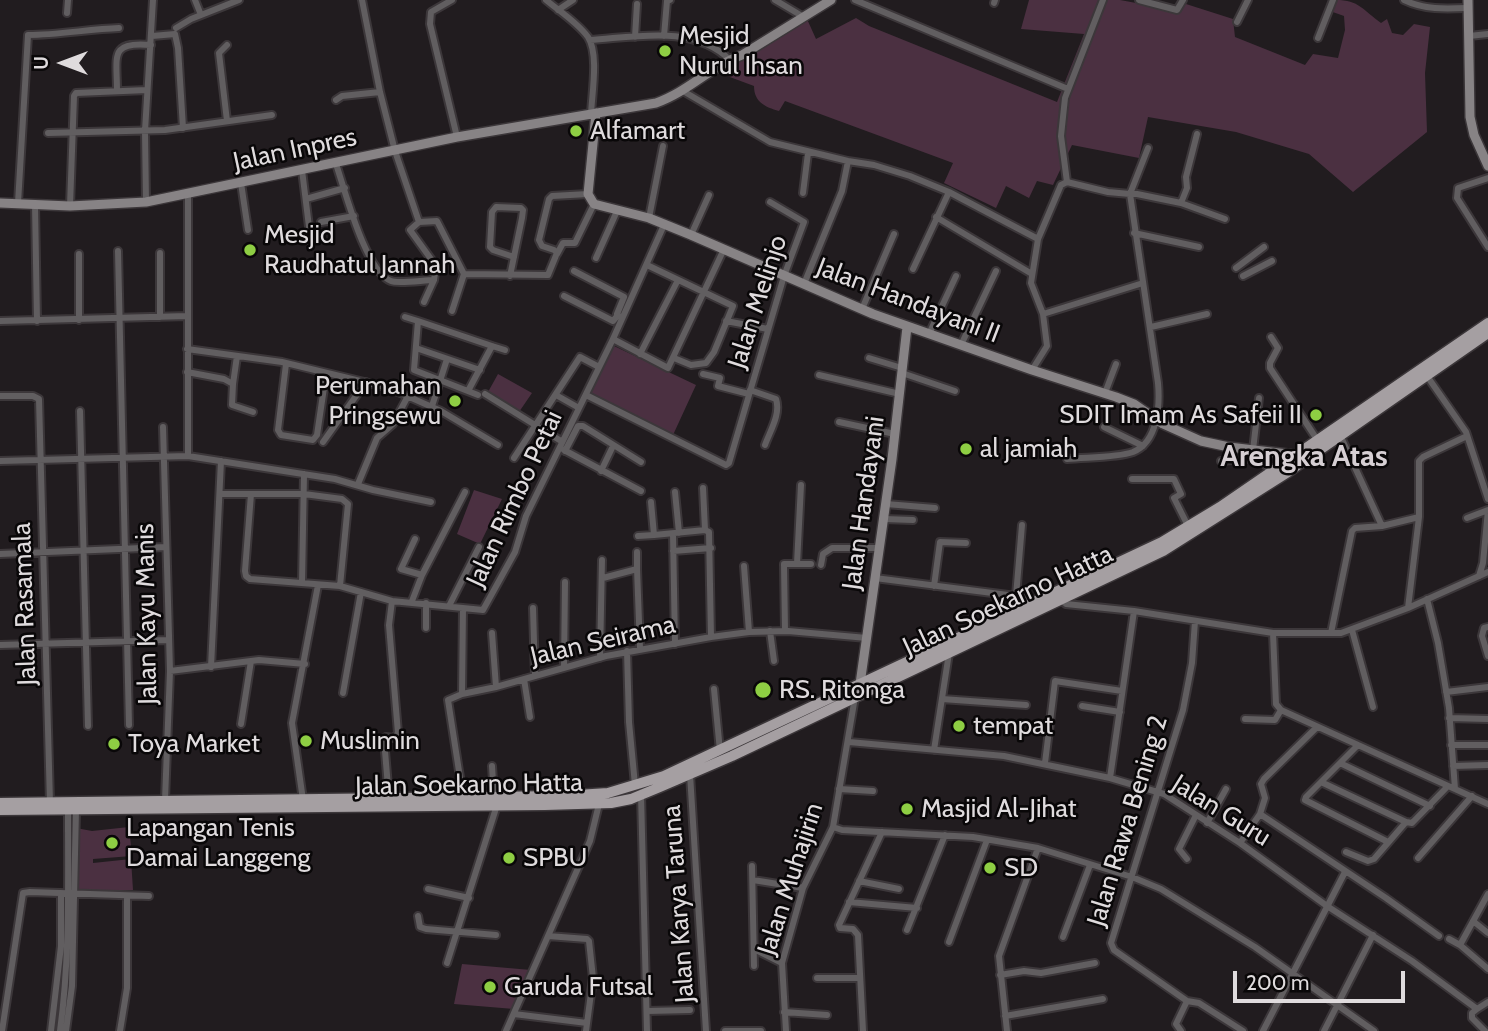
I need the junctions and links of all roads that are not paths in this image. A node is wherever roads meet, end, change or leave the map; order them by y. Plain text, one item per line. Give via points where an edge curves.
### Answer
1 (68, 0) edge
2 (152, 0) edge
3 (195, 0) edge
4 (239, 0) edge
5 (452, 0) edge
6 (546, 0) edge
7 (573, 0) edge
8 (670, 0) edge
9 (775, 0) edge
10 (831, 0) edge
11 (855, 0) edge
12 (1103, 0) edge
13 (1139, 0) edge
14 (1183, 0) edge
15 (1248, 0) edge
16 (1333, 0) edge
17 (1404, 0) edge
18 (363, 1) edge
19 (223, 3) edge
20 (1468, 4) edge
21 (637, 5) dead end
22 (558, 10) junction
23 (67, 13) dead end
24 (201, 15) junction
25 (802, 16) junction
26 (1237, 22) dead end
27 (119, 28) dead end
28 (176, 29) dead end
29 (1488, 34) edge
30 (152, 36) junction
31 (664, 36) junction
32 (1469, 36) junction
33 (635, 37) junction
34 (1318, 38) dead end
35 (590, 40) junction
36 (151, 45) junction
37 (227, 45) dead end
38 (730, 60) junction
39 (1068, 89) junction
40 (147, 90) junction
41 (117, 91) junction
42 (683, 91) junction
43 (380, 92) junction
44 (336, 100) dead end
45 (593, 113) junction
46 (272, 115) dead end
47 (227, 121) junction
48 (183, 128) junction
49 (145, 131) junction
50 (48, 132) dead end
51 (71, 132) junction
52 (1197, 134) dead end
53 (457, 137) junction
54 (663, 146) dead end
55 (1148, 148) dead end
56 (395, 151) junction
57 (808, 153) junction
58 (848, 162) junction
59 (337, 163) junction
60 (1488, 166) edge
61 (302, 170) junction
62 (1488, 178) edge
63 (1067, 182) junction
64 (241, 183) junction
65 (345, 188) junction
66 (948, 192) junction
67 (803, 193) dead end
68 (188, 194) junction
69 (588, 194) junction
70 (1130, 194) junction
71 (709, 195) dead end
72 (306, 199) junction
73 (146, 202) junction
74 (770, 202) dead end
75 (0, 203) edge
76 (18, 203) junction
77 (1181, 203) junction
78 (34, 204) junction
79 (594, 204) junction
80 (69, 206) junction
81 (617, 211) junction
82 (354, 216) junction
83 (936, 217) junction
84 (649, 218) junction
85 (1225, 219) dead end
86 (321, 222) dead end
87 (419, 222) junction
88 (664, 225) junction
89 (248, 230) dead end
90 (1135, 233) junction
91 (894, 234) dead end
92 (691, 235) junction
93 (1038, 239) junction
94 (311, 243) dead end
95 (1199, 247) dead end
96 (1264, 247) dead end
97 (1488, 247) edge
98 (724, 249) junction
99 (118, 251) dead end
100 (160, 253) dead end
101 (79, 254) dead end
102 (556, 254) junction
103 (514, 257) junction
104 (596, 258) dead end
105 (1272, 261) dead end
106 (647, 265) junction
107 (1237, 268) dead end
108 (913, 270) dead end
109 (574, 271) dead end
110 (996, 271) dead end
111 (464, 274) junction
112 (1031, 274) junction
113 (510, 276) junction
114 (784, 276) junction
115 (956, 276) dead end
116 (1243, 276) dead end
117 (434, 280) junction
118 (678, 280) junction
119 (1143, 283) junction
120 (804, 284) junction
121 (705, 292) junction
122 (564, 296) dead end
123 (424, 302) dead end
124 (862, 309) junction
125 (452, 311) dead end
126 (1043, 314) junction
127 (1207, 314) dead end
128 (620, 315) junction
129 (188, 316) junction
130 (160, 317) junction
131 (405, 317) dead end
132 (121, 318) junction
133 (79, 320) junction
134 (0, 321) edge
135 (37, 321) junction
136 (418, 321) junction
137 (726, 321) junction
138 (1488, 323) edge
139 (907, 327) junction
140 (1151, 327) junction
141 (768, 329) junction
142 (1488, 333) edge
143 (929, 334) junction
144 (1271, 337) dead end
145 (613, 339) junction
146 (961, 345) junction
147 (492, 346) junction
148 (416, 348) junction
149 (187, 349) junction
150 (505, 350) dead end
151 (640, 354) junction
152 (237, 356) junction
153 (674, 358) junction
154 (869, 358) dead end
155 (447, 359) junction
156 (286, 363) junction
157 (1116, 364) dead end
158 (599, 367) junction
159 (480, 370) junction
160 (902, 370) junction
161 (1032, 370) junction
162 (187, 372) junction
163 (326, 374) junction
164 (703, 374) dead end
165 (819, 375) dead end
166 (1427, 376) junction
167 (441, 380) junction
168 (366, 382) junction
169 (233, 384) junction
170 (468, 391) junction
171 (955, 391) dead end
172 (750, 392) junction
173 (1105, 393) junction
174 (900, 394) junction
175 (555, 395) junction
176 (586, 395) junction
177 (0, 396) edge
178 (408, 396) junction
179 (1259, 398) dead end
180 (432, 406) junction
181 (1375, 406) junction
182 (579, 408) junction
183 (80, 411) dead end
184 (253, 412) dead end
185 (1157, 420) junction
186 (839, 422) dead end
187 (535, 425) junction
188 (163, 427) dead end
189 (1104, 427) dead end
190 (895, 434) junction
191 (1340, 435) junction
192 (1467, 436) junction
193 (1318, 440) junction
194 (323, 442) dead end
195 (498, 445) dead end
196 (765, 445) dead end
197 (613, 446) junction
198 (1143, 446) junction
199 (562, 447) junction
200 (1253, 450) junction
201 (1296, 455) junction
202 (188, 456) junction
203 (124, 458) junction
204 (163, 458) junction
205 (514, 458) dead end
206 (81, 459) junction
207 (1067, 459) dead end
208 (41, 460) junction
209 (0, 461) edge
210 (221, 461) junction
211 (1221, 461) dead end
212 (641, 462) dead end
213 (601, 471) junction
214 (1270, 473) junction
215 (304, 474) junction
216 (1132, 479) dead end
217 (358, 484) junction
218 (801, 485) dead end
219 (703, 488) dead end
220 (641, 491) dead end
221 (465, 492) dead end
222 (675, 492) dead end
223 (220, 494) junction
224 (251, 494) junction
225 (304, 494) junction
226 (1488, 499) edge
227 (431, 502) dead end
228 (651, 502) dead end
229 (886, 504) junction
230 (935, 508) dead end
231 (1488, 510) edge
232 (1419, 517) junction
233 (1467, 518) dead end
234 (884, 519) junction
235 (913, 520) dead end
236 (1022, 525) dead end
237 (1382, 526) junction
238 (1189, 528) junction
239 (705, 530) junction
240 (676, 533) junction
241 (654, 535) junction
242 (638, 536) dead end
243 (415, 539) dead end
244 (966, 543) dead end
245 (166, 547) junction
246 (479, 547) dead end
247 (126, 548) junction
248 (711, 548) junction
249 (880, 548) junction
250 (84, 551) junction
251 (673, 551) junction
252 (637, 552) dead end
253 (43, 553) junction
254 (0, 554) edge
255 (602, 560) dead end
256 (797, 564) junction
257 (811, 564) dead end
258 (821, 565) dead end
259 (744, 566) dead end
260 (637, 569) junction
261 (1488, 572) edge
262 (422, 575) junction
263 (1479, 576) junction
264 (603, 578) junction
265 (875, 578) junction
266 (565, 582) dead end
267 (302, 583) junction
268 (318, 585) junction
269 (340, 586) junction
270 (934, 586) junction
271 (361, 592) junction
272 (1016, 596) junction
273 (1427, 599) junction
274 (1061, 600) junction
275 (392, 601) junction
276 (412, 601) junction
277 (426, 603) junction
278 (1033, 603) junction
279 (449, 606) junction
280 (463, 608) junction
281 (533, 608) dead end
282 (1408, 608) junction
283 (1134, 611) junction
284 (1195, 621) junction
285 (1488, 627) edge
286 (426, 628) dead end
287 (1352, 630) junction
288 (770, 631) junction
289 (785, 631) junction
290 (749, 632) junction
291 (492, 633) dead end
292 (1273, 633) junction
293 (1331, 633) junction
294 (711, 637) junction
295 (867, 638) junction
296 (168, 640) junction
297 (128, 641) junction
298 (88, 642) junction
299 (46, 643) junction
300 (675, 644) junction
301 (0, 645) edge
302 (640, 648) junction
303 (627, 651) junction
304 (949, 653) junction
305 (1488, 656) edge
306 (600, 657) junction
307 (251, 661) junction
308 (774, 661) dead end
309 (305, 664) junction
310 (211, 667) junction
311 (564, 668) junction
312 (170, 671) junction
313 (535, 676) junction
314 (524, 679) junction
315 (860, 684) junction
316 (496, 687) junction
317 (1488, 687) edge
318 (714, 689) dead end
319 (1122, 691) junction
320 (1446, 692) junction
321 (343, 693) dead end
322 (461, 694) junction
323 (855, 697) junction
324 (942, 699) junction
325 (1026, 705) dead end
326 (1082, 706) dead end
327 (1373, 707) dead end
328 (1281, 710) junction
329 (1120, 712) junction
330 (530, 717) dead end
331 (1449, 718) junction
332 (1245, 719) dead end
333 (1488, 719) edge
334 (241, 724) dead end
335 (129, 725) dead end
336 (88, 726) dead end
337 (1317, 727) junction
338 (849, 742) junction
339 (1358, 745) junction
340 (1451, 745) junction
341 (1488, 745) edge
342 (934, 750) junction
343 (727, 751) junction
344 (1045, 763) junction
345 (1340, 763) junction
346 (1488, 765) edge
347 (492, 766) dead end
348 (1453, 766) junction
349 (690, 774) junction
350 (1110, 778) junction
351 (1321, 782) junction
352 (1451, 787) junction
353 (839, 789) junction
354 (1226, 789) dead end
355 (638, 790) junction
356 (873, 791) dead end
357 (1157, 792) junction
358 (1472, 796) junction
359 (463, 797) junction
360 (388, 799) junction
361 (165, 800) junction
362 (303, 800) junction
363 (496, 801) junction
364 (0, 803) edge
365 (50, 803) junction
366 (340, 803) junction
367 (599, 804) junction
368 (1488, 804) edge
369 (1430, 806) junction
370 (0, 810) edge
371 (72, 810) junction
372 (1260, 814) junction
373 (1196, 815) junction
374 (1406, 822) junction
375 (1206, 823) junction
376 (833, 827) junction
377 (882, 832) junction
378 (945, 835) junction
379 (987, 839) junction
380 (1388, 842) junction
381 (1240, 843) junction
382 (1038, 848) junction
383 (1346, 852) dead end
384 (1418, 858) dead end
385 (1187, 859) dead end
386 (1090, 864) junction
387 (752, 866) dead end
388 (1345, 872) junction
389 (1132, 877) junction
390 (753, 880) junction
391 (859, 881) junction
392 (803, 888) junction
393 (428, 889) dead end
394 (899, 889) dead end
395 (67, 894) junction
396 (1488, 894) edge
397 (127, 896) junction
398 (149, 896) dead end
399 (469, 898) junction
400 (849, 902) junction
401 (1327, 906) junction
402 (917, 908) junction
403 (418, 916) dead end
404 (1473, 921) junction
405 (907, 930) dead end
406 (459, 931) junction
407 (1488, 933) edge
408 (496, 935) dead end
409 (548, 936) junction
410 (1373, 936) junction
411 (1439, 936) dead end
412 (1063, 937) dead end
413 (1449, 939) dead end
414 (948, 942) dead end
415 (1460, 945) junction
416 (754, 949) junction
417 (67, 952) junction
418 (447, 963) dead end
419 (782, 963) junction
420 (1095, 963) dead end
421 (754, 966) dead end
422 (1488, 969) edge
423 (1292, 973) junction
424 (1000, 975) junction
425 (817, 978) dead end
426 (860, 978) junction
427 (58, 985) junction
428 (66, 987) junction
429 (1103, 999) dead end
430 (1187, 1002) junction
431 (1488, 1002) edge
432 (1337, 1005) junction
433 (1476, 1009) junction
434 (690, 1010) dead end
435 (647, 1012) junction
436 (784, 1012) junction
437 (514, 1014) junction
438 (827, 1015) dead end
439 (1005, 1016) junction
440 (587, 1027) edge
441 (1178, 1028) edge
442 (2, 1031) edge
443 (51, 1031) edge
444 (60, 1031) edge
445 (66, 1031) edge
446 (120, 1031) edge
447 (506, 1031) edge
448 (647, 1031) edge
449 (706, 1031) edge
450 (726, 1031) edge
451 (761, 1031) edge
452 (786, 1031) edge
453 (863, 1031) edge
454 (1007, 1031) edge
455 (1170, 1031) edge
456 (1243, 1031) edge
457 (1263, 1031) edge
458 (1324, 1031) edge
459 (1374, 1031) edge
460 (1485, 1031) edge

1 - 23 street
2 - 30 street
3 - 24 street
4 - 19 street
5 - 53 street via 431,12 430,24
6 - 22 street
7 - 22 street
8 - 31 street
9 - 25 street
10 - 25 street, Jalan Inpres
11 - 39 street
12 - 39 street
13 - 14 street via 1177,9
15 - 26 street
16 - 34 street
17 - 20 street via 1428,8
18 - 43 street
19 - 24 street
20 - 32 street
21 - 33 street
22 - 35 street
24 - 28 street
25 - 38 street, Jalan Inpres
27 - 76 street via 28,35
29 - 32 street
30 - 36 street
30 - 48 street via 175,34
31 - 33 street
31 - 38 street via 708,44
32 - 60 street via 1470,117
33 - 35 street
35 - 45 street
36 - 40 street
36 - 41 street via 127,44 120,49
37 - 47 street via 219,53
38 - 42 street, Jalan Inpres
39 - 63 street via 1061,136
40 - 41 street
40 - 49 street
41 - 51 street via 76,93
42 - 45 street, Jalan Inpres via 656,103
42 - 57 street via 770,142
43 - 44 street
43 - 56 street
45 - 53 street, Jalan Inpres
45 - 69 street
46 - 47 street
47 - 48 street
48 - 49 street
49 - 51 street
49 - 73 street
50 - 51 street
51 - 80 street
52 - 77 street
53 - 56 street, Jalan Inpres
54 - 84 street
55 - 70 street
56 - 59 street, Jalan Inpres
56 - 87 street
57 - 58 street
57 - 67 street
58 - 66 street via 874,165
58 - 120 street via 835,212
59 - 61 street, Jalan Inpres
59 - 65 street
61 - 64 street, Jalan Inpres
61 - 72 street
62 - 97 street via 1458,188 1457,198
63 - 70 street
63 - 93 street via 1061,185
64 - 68 street, Jalan Inpres
64 - 89 street
65 - 72 street
65 - 82 street
66 - 83 street
66 - 93 street
68 - 73 street, Jalan Inpres
68 - 129 street
69 - 79 street
69 - 102 street via 549,199 539,243
70 - 77 street
70 - 90 street
71 - 92 street
72 - 94 street
73 - 80 street, Jalan Inpres
74 - 114 street, Jalan Melinjo via 804,222
75 - 76 street, Jalan Inpres
76 - 78 street, Jalan Inpres
77 - 85 street
78 - 80 street, Jalan Inpres
78 - 135 street
79 - 81 street, Jalan Handayani II
79 - 102 street via 575,243 563,243
81 - 84 street, Jalan Handayani II
81 - 104 street
82 - 86 street
82 - 117 street via 378,271 392,281
83 - 108 street
83 - 112 street
84 - 88 street, Jalan Handayani II
87 - 111 street via 437,221
87 - 117 street via 410,230 436,266
88 - 92 street, Jalan Handayani II
88 - 106 street, Jalan Rimbo Petai
90 - 95 street
90 - 119 street
91 - 124 street
92 - 98 street, Jalan Handayani II
93 - 112 street
96 - 107 street
98 - 114 street, Jalan Handayani II
98 - 121 street
99 - 132 street
100 - 130 street
101 - 133 street
102 - 113 street via 548,275
103 - 103 street via 490,247 496,207 523,210
103 - 113 street
105 - 116 street
106 - 118 street
106 - 128 street, Jalan Rimbo Petai
109 - 128 street via 624,297
110 - 146 street
111 - 113 street
111 - 125 street
112 - 126 street
114 - 120 street, Jalan Handayani II
114 - 141 street, Jalan Melinjo
115 - 143 street
117 - 123 street
118 - 121 street
118 - 151 street
119 - 126 street
119 - 140 street
120 - 124 street, Jalan Handayani II
121 - 137 street via 733,306
121 - 153 street
122 - 128 street via 613,321
124 - 139 street, Jalan Handayani II
126 - 161 street via 1047,346
127 - 140 street
128 - 145 street, Jalan Rimbo Petai
129 - 130 street
129 - 149 street
130 - 132 street
131 - 136 street
132 - 133 street
132 - 203 street
133 - 135 street
134 - 135 street
136 - 147 street
136 - 148 street
137 - 141 street
137 - 153 street via 706,363 691,365
138 - 181 main road, Jalan Soekarno Hatta
139 - 143 street, Jalan Handayani II
139 - 160 street, Jalan Handayani
140 - 185 street via 1160,403
141 - 172 street, Jalan Melinjo
142 - 166 main road, Jalan Soekarno Hatta
143 - 146 street, Jalan Handayani II
144 - 193 street via 1279,348 1270,368
145 - 151 street
145 - 158 street, Jalan Rimbo Petai
146 - 161 street, Jalan Handayani II
147 - 150 street
147 - 159 street
148 - 155 street
148 - 167 street via 414,370
149 - 152 street
149 - 162 street
151 - 153 street via 665,368
152 - 156 street
152 - 169 street
154 - 160 street
155 - 159 street
155 - 167 street
156 - 163 street
156 - 163 street via 281,435 313,440 317,435
157 - 173 street
158 - 175 street via 580,357
158 - 176 street, Jalan Rimbo Petai
159 - 170 street
160 - 171 street
160 - 174 street, Jalan Handayani
161 - 173 street, Jalan Handayani II
162 - 169 street
162 - 202 street
163 - 168 street
164 - 172 street via 720,378 718,386
165 - 174 street
166 - 181 main road, Jalan Soekarno Hatta
166 - 192 street
167 - 170 street
167 - 180 street
168 - 178 street
168 - 194 street
169 - 184 street via 232,405
170 - 187 street
172 - 176 street, Jalan Melinjo via 726,465
172 - 196 street via 778,402
173 - 185 street, Jalan Handayani II
174 - 190 street, Jalan Handayani
175 - 182 street
175 - 187 street
176 - 182 street, Jalan Rimbo Petai
177 - 208 street, Jalan Rasamala via 39,399
178 - 180 street
178 - 217 street via 393,424 377,438
179 - 200 street
180 - 195 street
181 - 191 main road, Jalan Soekarno Hatta
181 - 193 main road, Jalan Soekarno Hatta
182 - 199 street, Jalan Rimbo Petai
183 - 206 street
185 - 198 street
185 - 200 street, Jalan Handayani II via 1201,441
186 - 190 street
187 - 199 street
187 - 205 street
188 - 204 street, Jalan Kayu Manis
189 - 198 street
190 - 229 street, Jalan Handayani
191 - 237 street
191 - 274 main road, Jalan Soekarno Hatta via 1163,551
192 - 226 street
192 - 232 street via 1419,461
193 - 201 main road, Jalan Soekarno Hatta
197 - 199 street via 578,426
197 - 212 street
197 - 213 street
198 - 207 street via 1132,452
199 - 213 street
199 - 280 street, Jalan Rimbo Petai via 487,607 479,611
200 - 201 street, Jalan Handayani II
201 - 214 main road, Jalan Soekarno Hatta
202 - 204 street
202 - 210 street
203 - 204 street
203 - 206 street
203 - 247 street
204 - 245 street, Jalan Kayu Manis
206 - 208 street
206 - 250 street
208 - 209 street
208 - 253 street, Jalan Rasamala
210 - 215 street
210 - 223 street
211 - 214 street via 1254,458 1262,460
213 - 220 street
214 - 238 main road, Jalan Soekarno Hatta
215 - 217 street
215 - 225 street
216 - 238 street via 1174,479 1181,494 1174,498
217 - 227 street
218 - 256 street
219 - 239 street
221 - 262 street
222 - 240 street
223 - 224 street
223 - 310 street
224 - 225 street
224 - 267 street, Jalan Rimbo Petai via 246,576
225 - 267 street
225 - 269 street via 342,499 348,504
228 - 241 street
229 - 230 street
229 - 234 street, Jalan Handayani
231 - 233 street
231 - 263 street
232 - 237 street
232 - 282 street
234 - 235 street
234 - 249 street, Jalan Handayani
236 - 272 street
237 - 293 street via 1355,528 1351,534
238 - 278 main road, Jalan Soekarno Hatta
239 - 240 street
239 - 248 street
240 - 241 street
240 - 251 street
241 - 242 street
243 - 262 street via 401,569
244 - 270 street via 940,542
245 - 247 street
245 - 296 street, Jalan Kayu Manis
246 - 279 street
247 - 250 street
247 - 297 street
248 - 251 street
248 - 294 street
249 - 258 street via 832,548 823,554
249 - 265 street, Jalan Handayani
250 - 253 street
250 - 298 street
251 - 300 street
252 - 260 street
253 - 254 street
253 - 299 street, Jalan Rasamala
255 - 264 street
256 - 257 street
256 - 289 street via 783,565
259 - 290 street
260 - 264 street
260 - 302 street
261 - 263 street
262 - 276 street
263 - 273 street
264 - 306 street
265 - 270 street
265 - 295 street, Jalan Handayani
266 - 311 street
267 - 268 street, Jalan Rimbo Petai
268 - 269 street, Jalan Rimbo Petai
268 - 309 street
269 - 271 street, Jalan Rimbo Petai
270 - 272 street
271 - 275 street, Jalan Rimbo Petai
271 - 321 street
272 - 278 street
273 - 282 street
273 - 320 street
274 - 283 street
274 - 304 main road, Jalan Soekarno Hatta
275 - 276 street, Jalan Rimbo Petai
275 - 360 street via 398,733 384,739
276 - 277 street, Jalan Rimbo Petai
277 - 279 street, Jalan Rimbo Petai
277 - 286 street
278 - 315 main road, Jalan Soekarno Hatta
279 - 280 street, Jalan Rimbo Petai
280 - 322 street
281 - 313 street
282 - 287 street
283 - 284 street
283 - 319 street
284 - 292 street
284 - 357 street, Jalan Rawa Bening 2 via 1182,710
285 - 305 street via 1482,636
287 - 293 street
287 - 327 street
288 - 289 street, Jalan Seirama
288 - 290 street, Jalan Seirama
288 - 308 street
289 - 295 street, Jalan Seirama
290 - 294 street, Jalan Seirama
291 - 316 street
292 - 293 street
292 - 328 street via 1276,704
294 - 300 street, Jalan Seirama
295 - 315 street, Jalan Handayani
296 - 297 street
296 - 312 street, Jalan Kayu Manis
297 - 298 street
297 - 335 street
298 - 299 street
298 - 336 street
299 - 301 street
299 - 365 street, Jalan Rasamala
300 - 302 street, Jalan Seirama
302 - 303 street, Jalan Seirama
303 - 306 street, Jalan Seirama
303 - 355 street via 629,722
304 - 323 main road, Jalan Soekarno Hatta
304 - 324 street
306 - 311 street, Jalan Seirama
307 - 309 street
307 - 310 street
307 - 334 street
309 - 362 street via 292,723
310 - 312 street
311 - 313 street, Jalan Seirama
312 - 361 street, Jalan Kayu Manis
313 - 314 street, Jalan Seirama
314 - 316 street, Jalan Seirama
314 - 330 street
315 - 343 main road, Jalan Soekarno Hatta
316 - 322 street, Jalan Seirama
317 - 320 street
318 - 343 street
319 - 329 street
319 - 344 street via 1055,681
320 - 331 street
322 - 359 street via 448,700
323 - 338 street, Jalan Muhajirin
323 - 343 main road, Jalan Soekarno Hatta
324 - 325 street
324 - 342 street
326 - 329 street
328 - 332 street via 1275,720
328 - 337 street
329 - 350 street
331 - 333 street
331 - 340 street
337 - 339 street
337 - 372 street via 1264,779
338 - 342 street, Jalan Guru
338 - 353 street, Jalan Muhajirin
339 - 345 street
339 - 352 street
340 - 341 street
340 - 348 street
342 - 344 street, Jalan Guru
343 - 349 main road, Jalan Soekarno Hatta
343 - 355 main road, Jalan Soekarno Hatta
344 - 350 street, Jalan Guru
345 - 351 street
345 - 369 street
346 - 348 street
347 - 363 street
348 - 352 street
349 - 355 main road, Jalan Soekarno Hatta
349 - 449 street, Jalan Karya Taruna
350 - 357 street, Jalan Guru
351 - 374 street
351 - 380 street via 1306,797 1307,803
352 - 358 street
352 - 369 street
353 - 356 street
353 - 376 street, Jalan Muhajirin
354 - 375 street
355 - 363 main road, Jalan Soekarno Hatta
355 - 367 main road, Jalan Soekarno Hatta via 631,799
355 - 435 street
357 - 373 street, Jalan Guru
357 - 389 street, Jalan Rawa Bening 2
358 - 368 street
358 - 384 street
359 - 360 main road, Jalan Soekarno Hatta
359 - 363 main road, Jalan Soekarno Hatta
360 - 366 main road, Jalan Soekarno Hatta
361 - 362 main road, Jalan Soekarno Hatta
361 - 365 main road, Jalan Soekarno Hatta
362 - 366 main road, Jalan Soekarno Hatta
363 - 366 main road, Jalan Soekarno Hatta
363 - 367 main road, Jalan Soekarno Hatta
363 - 399 street
364 - 365 main road, Jalan Soekarno Hatta
366 - 371 main road, Jalan Soekarno Hatta
367 - 409 street via 590,841
369 - 374 street
370 - 371 main road, Jalan Soekarno Hatta
371 - 395 street
372 - 381 street
372 - 388 street
373 - 375 street, Jalan Guru
373 - 385 street via 1179,849
374 - 380 street
375 - 381 street, Jalan Guru
376 - 377 street
376 - 392 street, Jalan Muhajirin
377 - 378 street
377 - 391 street
378 - 379 street
378 - 402 street
379 - 382 street
379 - 414 street
380 - 383 street via 1371,861
381 - 401 street, Jalan Guru
382 - 386 street
382 - 424 street via 999,956
386 - 389 street
386 - 412 street
387 - 390 street
388 - 401 street
388 - 411 street
389 - 423 street via 1161,889
389 - 430 street, Jalan Rawa Bening 2 via 1111,947
390 - 392 street
390 - 416 street
391 - 394 street
391 - 400 street
392 - 419 street, Jalan Muhajirin
393 - 399 street
395 - 397 street
395 - 417 street
395 - 442 street via 23,893
396 - 404 street
397 - 398 street
397 - 446 street via 127,988
399 - 406 street
400 - 402 street
400 - 426 street via 839,925 857,931
401 - 410 street, Jalan Guru
401 - 423 street
402 - 405 street
403 - 406 street via 420,927
404 - 407 street
404 - 415 street
406 - 408 street
406 - 418 street
409 - 437 street
409 - 440 street via 589,941 593,978
410 - 432 street
410 - 433 street, Jalan Guru
413 - 415 street
415 - 422 street
416 - 419 street
416 - 421 street
417 - 427 street
417 - 428 street
417 - 445 street via 72,986
419 - 436 street, Jalan Muhajirin
420 - 424 street
423 - 432 street
423 - 457 street
424 - 439 street
425 - 426 street
426 - 453 street
427 - 428 street
427 - 443 street
428 - 444 street
429 - 439 street
430 - 441 street
430 - 456 street via 1199,1003
431 - 433 street
432 - 458 street
432 - 459 street
433 - 460 street via 1472,1018
434 - 435 street
435 - 448 street
436 - 438 street
436 - 452 street, Jalan Muhajirin
437 - 440 street
437 - 447 street
439 - 454 street
441 - 455 street
450 - 451 street

